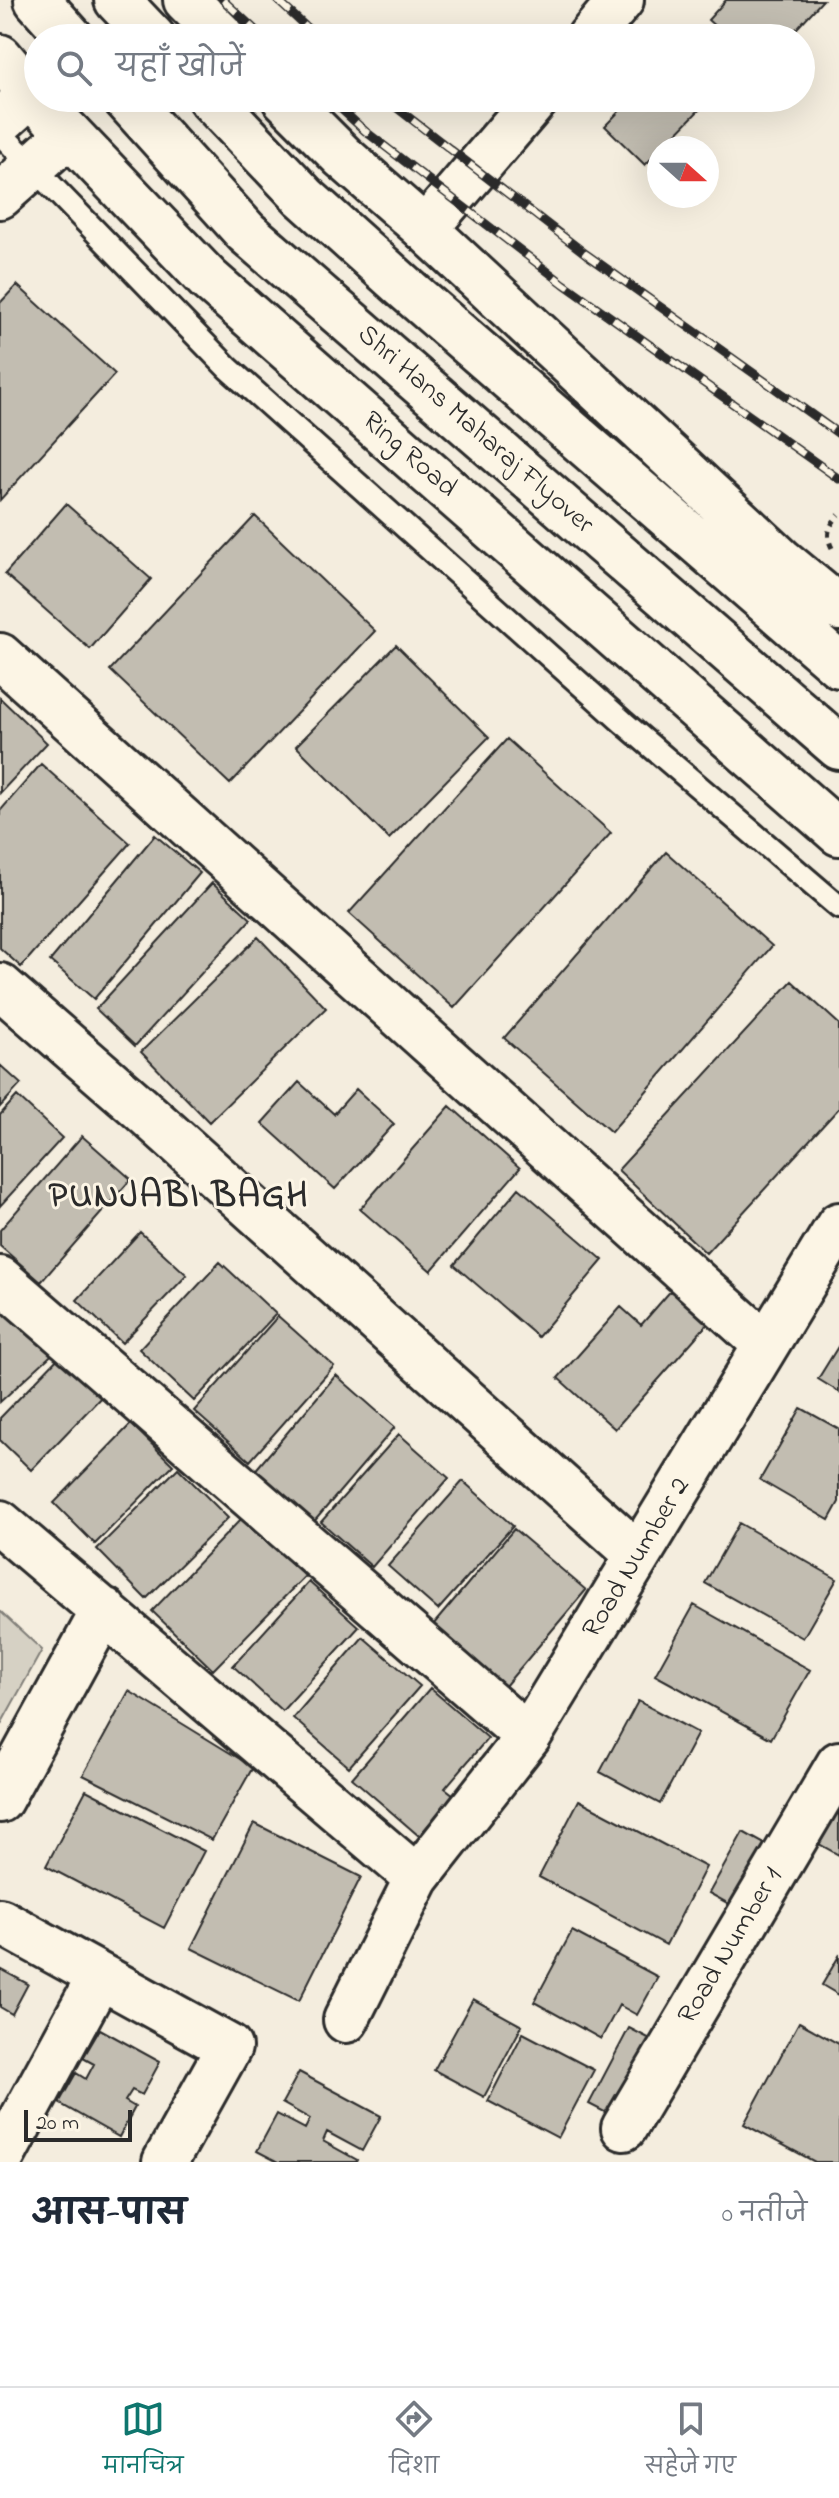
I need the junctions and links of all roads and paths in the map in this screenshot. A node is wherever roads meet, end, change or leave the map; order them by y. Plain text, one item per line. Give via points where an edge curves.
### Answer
1 (37, 0) edge
2 (117, 0) edge
3 (186, 0) edge
4 (621, 0) edge
5 (58, 24) edge
6 (140, 24) edge
7 (210, 24) edge
8 (601, 24) edge
9 (0, 57) edge
10 (15, 108) edge
11 (138, 112) edge
12 (223, 112) edge
13 (298, 112) edge
14 (525, 112) edge
15 (0, 133) edge
16 (69, 134) junction
17 (33, 167) junction
18 (0, 196) edge
19 (425, 229) junction
20 (839, 515) edge
21 (835, 555) dead end
22 (839, 608) edge
23 (0, 656) edge
24 (839, 665) edge
25 (839, 747) edge
26 (839, 833) edge
27 (839, 907) edge
28 (0, 986) edge
29 (839, 1225) edge
30 (0, 1279) edge
31 (766, 1345) junction
32 (0, 1523) edge
33 (638, 1555) junction
34 (104, 1610) junction
35 (528, 1737) junction
36 (839, 1764) edge
37 (0, 1800) edge
38 (417, 1878) junction
39 (0, 1921) edge
40 (100, 1976) junction
41 (346, 2020) dead end
42 (624, 2128) dead end
43 (0, 2160) edge
44 (165, 2162) edge

1 - 5 street
2 - 6 street
3 - 7 street
4 - 8 street
9 - 10 street, Ring Road
10 - 16 street, Ring Road
11 - 25 street, Shri Hans Maharaj Flyover via 246,232
12 - 24 street via 315,207
13 - 19 street
14 - 19 street
15 - 17 lane
16 - 17 street
16 - 26 street, Ring Road via 208,279
17 - 18 street
17 - 27 lane via 228,368 624,723
19 - 22 street
20 - 21 path via 829,528
23 - 31 street
28 - 33 street
29 - 31 street, Road Number 2
30 - 35 street
31 - 33 street, Road Number 2
32 - 34 street
33 - 35 street, Road Number 2
34 - 37 street
34 - 38 street
35 - 38 street, Road Number 2
36 - 42 street, Road Number 1
38 - 41 street, Road Number 2
39 - 40 street
40 - 43 street
40 - 44 street via 229,2047

